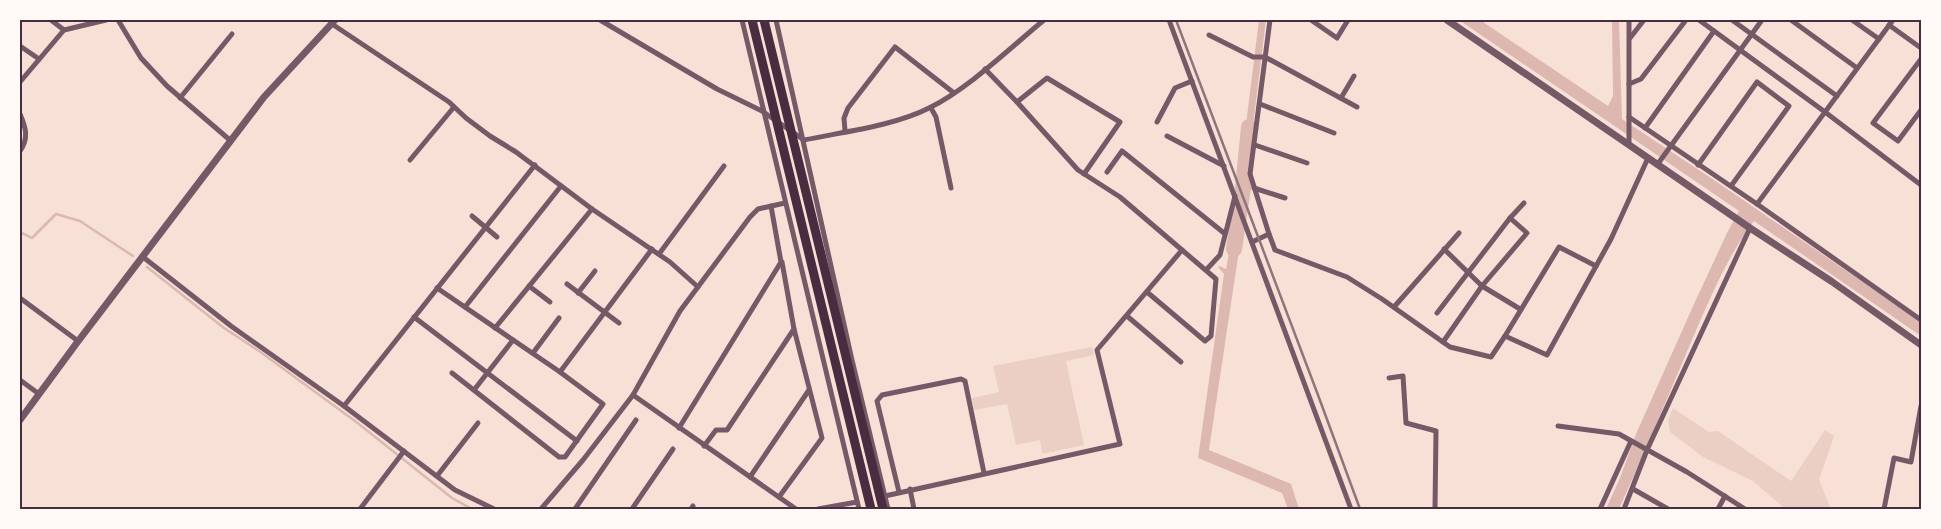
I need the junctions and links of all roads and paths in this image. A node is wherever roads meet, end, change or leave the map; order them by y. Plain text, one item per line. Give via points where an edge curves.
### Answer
1 (51, 20) edge
2 (106, 20) edge
3 (118, 20) edge
4 (600, 20) edge
5 (742, 20) edge
6 (752, 20) edge
7 (764, 20) edge
8 (776, 20) edge
9 (1044, 20) edge
10 (1170, 20) edge
11 (1270, 20) edge
12 (1311, 20) edge
13 (1348, 20) edge
14 (1447, 20) edge
15 (1629, 20) edge
16 (1644, 20) edge
17 (1686, 20) edge
18 (1699, 20) edge
19 (1732, 20) edge
20 (1762, 20) edge
21 (1791, 20) edge
22 (1852, 20) edge
23 (1893, 20) edge
24 (333, 22) edge
25 (1889, 25) junction
26 (64, 30) junction
27 (1714, 31) junction
28 (232, 34) dead end
29 (1752, 34) junction
30 (1209, 35) dead end
31 (1630, 38) junction
32 (1879, 39) junction
33 (20, 46) edge
34 (1921, 48) edge
35 (1741, 50) junction
36 (1264, 57) junction
37 (39, 59) junction
38 (1921, 59) edge
39 (1857, 68) junction
40 (985, 70) junction
41 (1354, 76) dead end
42 (1192, 81) junction
43 (20, 82) edge
44 (1629, 84) junction
45 (954, 93) junction
46 (1837, 96) junction
47 (180, 98) junction
48 (1341, 98) junction
49 (1017, 102) junction
50 (1260, 104) junction
51 (454, 107) junction
52 (1357, 107) dead end
53 (930, 108) junction
54 (1921, 110) edge
55 (762, 111) junction
56 (1825, 112) junction
57 (20, 114) edge
58 (1629, 118) junction
59 (1157, 122) dead end
60 (1645, 128) junction
61 (845, 131) junction
62 (1334, 133) dead end
63 (1166, 136) dead end
64 (804, 140) junction
65 (231, 141) junction
66 (1629, 145) junction
67 (1254, 146) junction
68 (1670, 147) junction
69 (20, 151) edge
70 (1648, 158) junction
71 (410, 160) dead end
72 (1659, 162) junction
73 (1307, 163) dead end
74 (535, 165) junction
75 (1698, 165) junction
76 (724, 166) dead end
77 (1224, 166) junction
78 (1107, 172) dead end
79 (1084, 174) junction
80 (1921, 185) edge
81 (561, 186) junction
82 (1731, 186) junction
83 (951, 188) dead end
84 (1254, 188) junction
85 (1235, 196) junction
86 (1285, 198) dead end
87 (785, 203) junction
88 (1524, 203) dead end
89 (1757, 204) junction
90 (771, 206) junction
91 (592, 209) junction
92 (472, 216) dead end
93 (1510, 218) junction
94 (486, 227) junction
95 (1750, 228) junction
96 (1224, 233) junction
97 (1459, 233) dead end
98 (1269, 234) junction
99 (497, 237) dead end
100 (1252, 242) junction
101 (652, 249) junction
102 (1444, 249) junction
103 (1182, 250) junction
104 (659, 254) junction
105 (143, 257) junction
106 (782, 262) junction
107 (1596, 266) junction
108 (1206, 270) junction
109 (595, 271) dead end
110 (1468, 272) junction
111 (567, 284) dead end
112 (529, 286) junction
113 (1482, 286) junction
114 (437, 288) junction
115 (698, 288) junction
116 (578, 292) junction
117 (1147, 292) junction
118 (20, 298) edge
119 (550, 302) dead end
120 (465, 307) junction
121 (1394, 307) junction
122 (1520, 309) junction
123 (1437, 312) dead end
124 (604, 313) junction
125 (1126, 316) junction
126 (414, 317) junction
127 (559, 318) dead end
128 (1921, 320) edge
129 (618, 323) dead end
130 (495, 328) junction
131 (794, 329) junction
132 (1504, 336) junction
133 (513, 340) junction
134 (78, 341) junction
135 (1443, 342) junction
136 (1921, 345) edge
137 (533, 353) junction
138 (1181, 362) dead end
139 (560, 372) junction
140 (452, 373) dead end
141 (488, 373) junction
142 (1389, 378) dead end
143 (20, 380) edge
144 (474, 390) junction
145 (809, 390) junction
146 (39, 394) junction
147 (633, 395) junction
148 (344, 406) junction
149 (1921, 406) edge
150 (20, 420) edge
151 (636, 420) dead end
152 (478, 423) dead end
153 (1558, 426) dead end
154 (679, 428) junction
155 (577, 441) junction
156 (1631, 441) junction
157 (704, 446) junction
158 (673, 449) dead end
159 (1647, 450) junction
160 (403, 453) junction
161 (984, 473) junction
162 (437, 476) junction
163 (750, 477) junction
164 (910, 489) junction
165 (1633, 489) junction
166 (899, 492) junction
167 (885, 496) junction
168 (1725, 496) junction
169 (778, 497) junction
170 (857, 502) junction
171 (845, 507) edge
172 (360, 509) edge
173 (494, 509) edge
174 (540, 509) edge
175 (575, 509) edge
176 (632, 509) edge
177 (796, 509) edge
178 (818, 509) edge
179 (858, 509) edge
180 (871, 509) edge
181 (883, 509) edge
182 (888, 509) edge
183 (914, 509) edge
184 (1351, 509) edge
185 (1436, 509) edge
186 (1600, 509) edge
187 (1624, 509) edge
188 (1668, 509) edge
189 (1718, 509) edge
190 (1745, 509) edge
191 (1884, 509) edge

1 - 26 street
2 - 26 street
3 - 47 street via 141,58
4 - 55 street via 716,89
5 - 55 street
6 - 180 main road
7 - 181 main road
8 - 64 street
9 - 40 street
10 - 42 street
11 - 36 street
12 - 13 street via 1336,38
14 - 66 street
15 - 31 street
16 - 31 street
17 - 44 street via 1641,79
18 - 27 street
19 - 29 street
20 - 29 street
21 - 39 street
22 - 32 street
23 - 25 street
24 - 51 street
24 - 65 street via 264,97
25 - 32 street
25 - 34 street
26 - 37 street
27 - 35 street
27 - 60 street
28 - 47 street
29 - 35 street
29 - 46 street
30 - 36 street via 1253,57
31 - 44 street
32 - 39 street
33 - 37 street
35 - 56 street
35 - 68 street
36 - 48 street
36 - 50 street
37 - 43 street
38 - 54 street via 1873,123 1898,141
39 - 46 street
40 - 45 street
40 - 49 street
41 - 48 street
42 - 59 street via 1175,88
42 - 77 street
44 - 58 street
45 - 53 street
45 - 61 street via 895,47 848,108 844,118
46 - 56 street
47 - 65 street
48 - 52 street
49 - 79 street
49 - 79 street via 1046,78 1120,122
50 - 62 street
50 - 67 street
51 - 71 street
51 - 74 street via 490,136
53 - 61 street via 903,118
53 - 83 street via 936,117
55 - 64 street
55 - 87 street
56 - 80 street
56 - 89 street
57 - 69 street via 26,128 26,138
58 - 60 street
58 - 66 street
60 - 68 street
61 - 64 street
63 - 77 street
64 - 167 street
65 - 105 street
66 - 70 street
67 - 73 street
67 - 84 street via 1250,174
68 - 72 street
68 - 75 street
70 - 72 street
70 - 107 street
72 - 95 street
74 - 81 street
74 - 94 street
75 - 82 street
75 - 82 street via 1757,82 1789,106
76 - 104 street
77 - 85 street
78 - 96 street via 1122,151
79 - 103 street via 1120,197
81 - 91 street
81 - 120 street
82 - 89 street
84 - 86 street
84 - 98 street
85 - 96 street
85 - 100 street
87 - 90 street
87 - 170 street
88 - 93 street
89 - 128 street
90 - 106 street
90 - 115 street via 758,209
91 - 101 street
91 - 112 street
92 - 94 street
93 - 110 street
93 - 113 street via 1527,233
94 - 99 street
94 - 114 street
95 - 136 street
95 - 159 street
96 - 108 street via 1220,255
97 - 102 street
98 - 100 street
98 - 121 street via 1275,250 1347,277
100 - 184 street
101 - 104 street
101 - 124 street
102 - 110 street
102 - 121 street
103 - 108 street
103 - 117 street
104 - 115 street
105 - 134 street
105 - 148 street via 231,326
106 - 131 street
106 - 154 street
107 - 122 street via 1559,247
107 - 132 street via 1547,355
108 - 117 street via 1216,279 1211,336 1205,341
109 - 116 street
110 - 113 street
110 - 123 street
111 - 116 street
112 - 119 street
112 - 130 street
113 - 122 street
113 - 135 street
114 - 120 street
114 - 126 street
115 - 147 street via 680,311
116 - 124 street
117 - 125 street
118 - 134 street
120 - 130 street
121 - 135 street
122 - 132 street
124 - 129 street
124 - 139 street
125 - 138 street
125 - 161 street via 1097,350 1120,444
126 - 141 street
126 - 148 street
127 - 137 street
130 - 133 street
131 - 145 street
131 - 157 street via 727,430 716,430
132 - 135 street via 1491,357 1450,347
133 - 137 street
133 - 141 street
134 - 146 street
137 - 139 street
139 - 155 street via 603,404
140 - 144 street
141 - 144 street
141 - 155 street
142 - 185 street via 1403,376 1406,423 1436,431
143 - 146 street
144 - 155 street via 560,457 565,457
145 - 163 street
145 - 169 street via 822,438
146 - 150 street
147 - 154 street
147 - 174 street
148 - 160 street
149 - 191 street via 1911,462 1894,458
151 - 175 street
152 - 162 street
153 - 156 street via 1619,434
154 - 157 street
156 - 159 street
156 - 186 street
157 - 163 street
158 - 176 street
159 - 165 street
159 - 168 street
160 - 162 street
160 - 172 street
161 - 164 street
161 - 166 street via 965,381 961,379 882,395 877,401
162 - 173 street via 454,490
163 - 169 street
164 - 166 street
164 - 183 street
165 - 187 street
165 - 188 street
166 - 167 street
167 - 182 street
168 - 189 street
168 - 190 street
169 - 177 street
170 - 171 street
170 - 179 street
171 - 178 street

